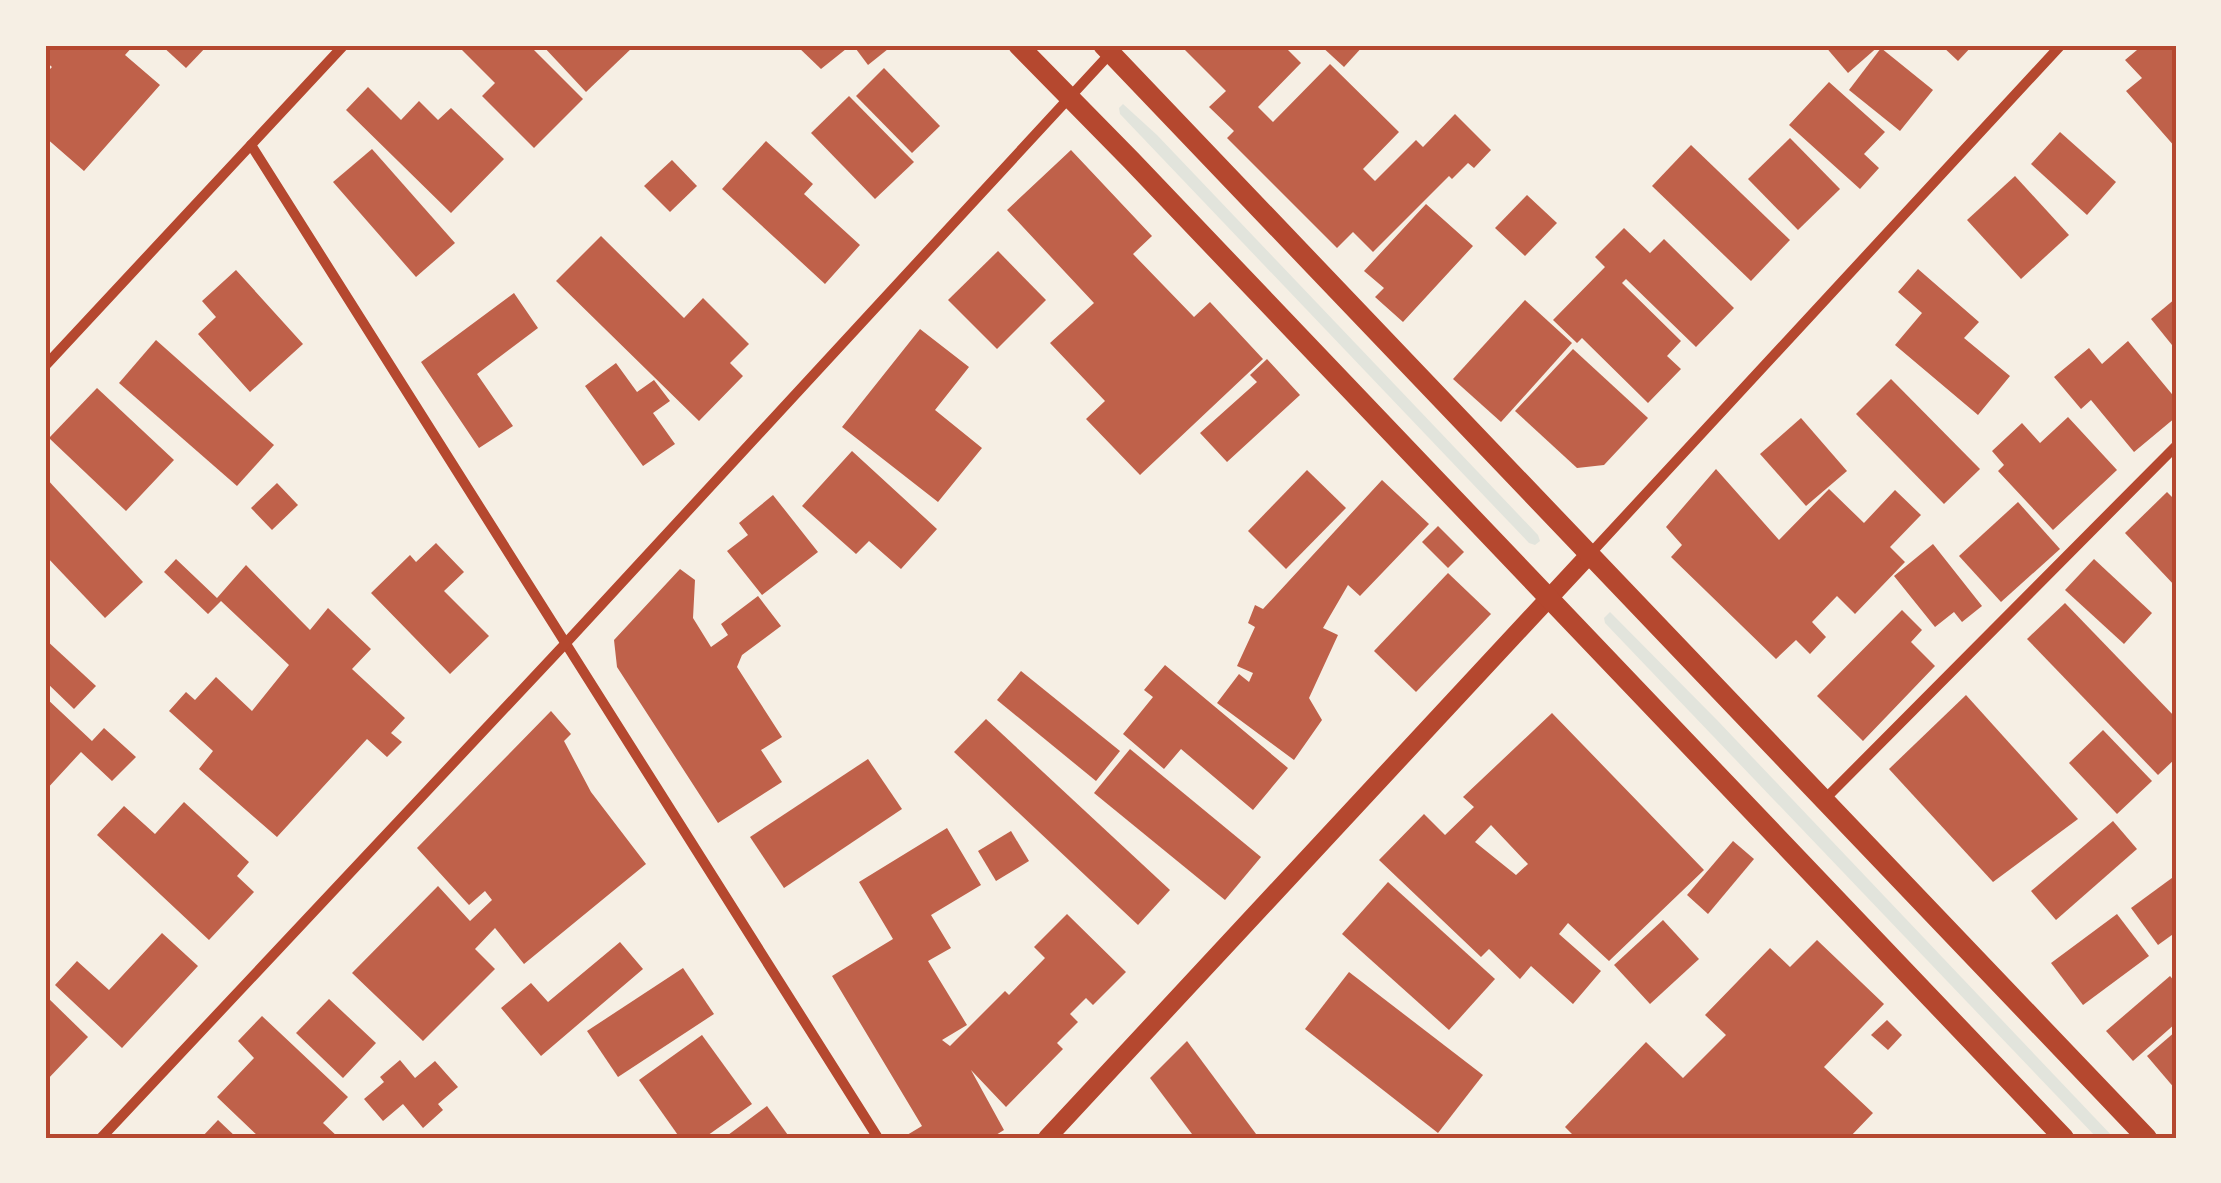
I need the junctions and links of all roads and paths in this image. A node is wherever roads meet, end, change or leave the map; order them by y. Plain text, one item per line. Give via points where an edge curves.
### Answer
1 (344, 45) edge
2 (1018, 45) edge
3 (2060, 45) edge
4 (1111, 48) edge
5 (1070, 97) junction
6 (251, 145) junction
7 (45, 366) edge
8 (2176, 446) edge
9 (1590, 554) junction
10 (1549, 598) junction
11 (565, 644) junction
12 (1825, 799) junction
13 (100, 1138) edge
14 (878, 1138) edge
15 (1047, 1138) edge
16 (2064, 1138) edge
17 (2147, 1138) edge

1 - 6 street
2 - 5 main road
3 - 9 street
4 - 5 street
4 - 9 main road
5 - 10 main road
5 - 11 street
6 - 7 street
6 - 11 street
8 - 12 street
9 - 10 street
9 - 12 main road
10 - 15 street
10 - 16 main road
11 - 13 street
11 - 14 street
12 - 17 main road

